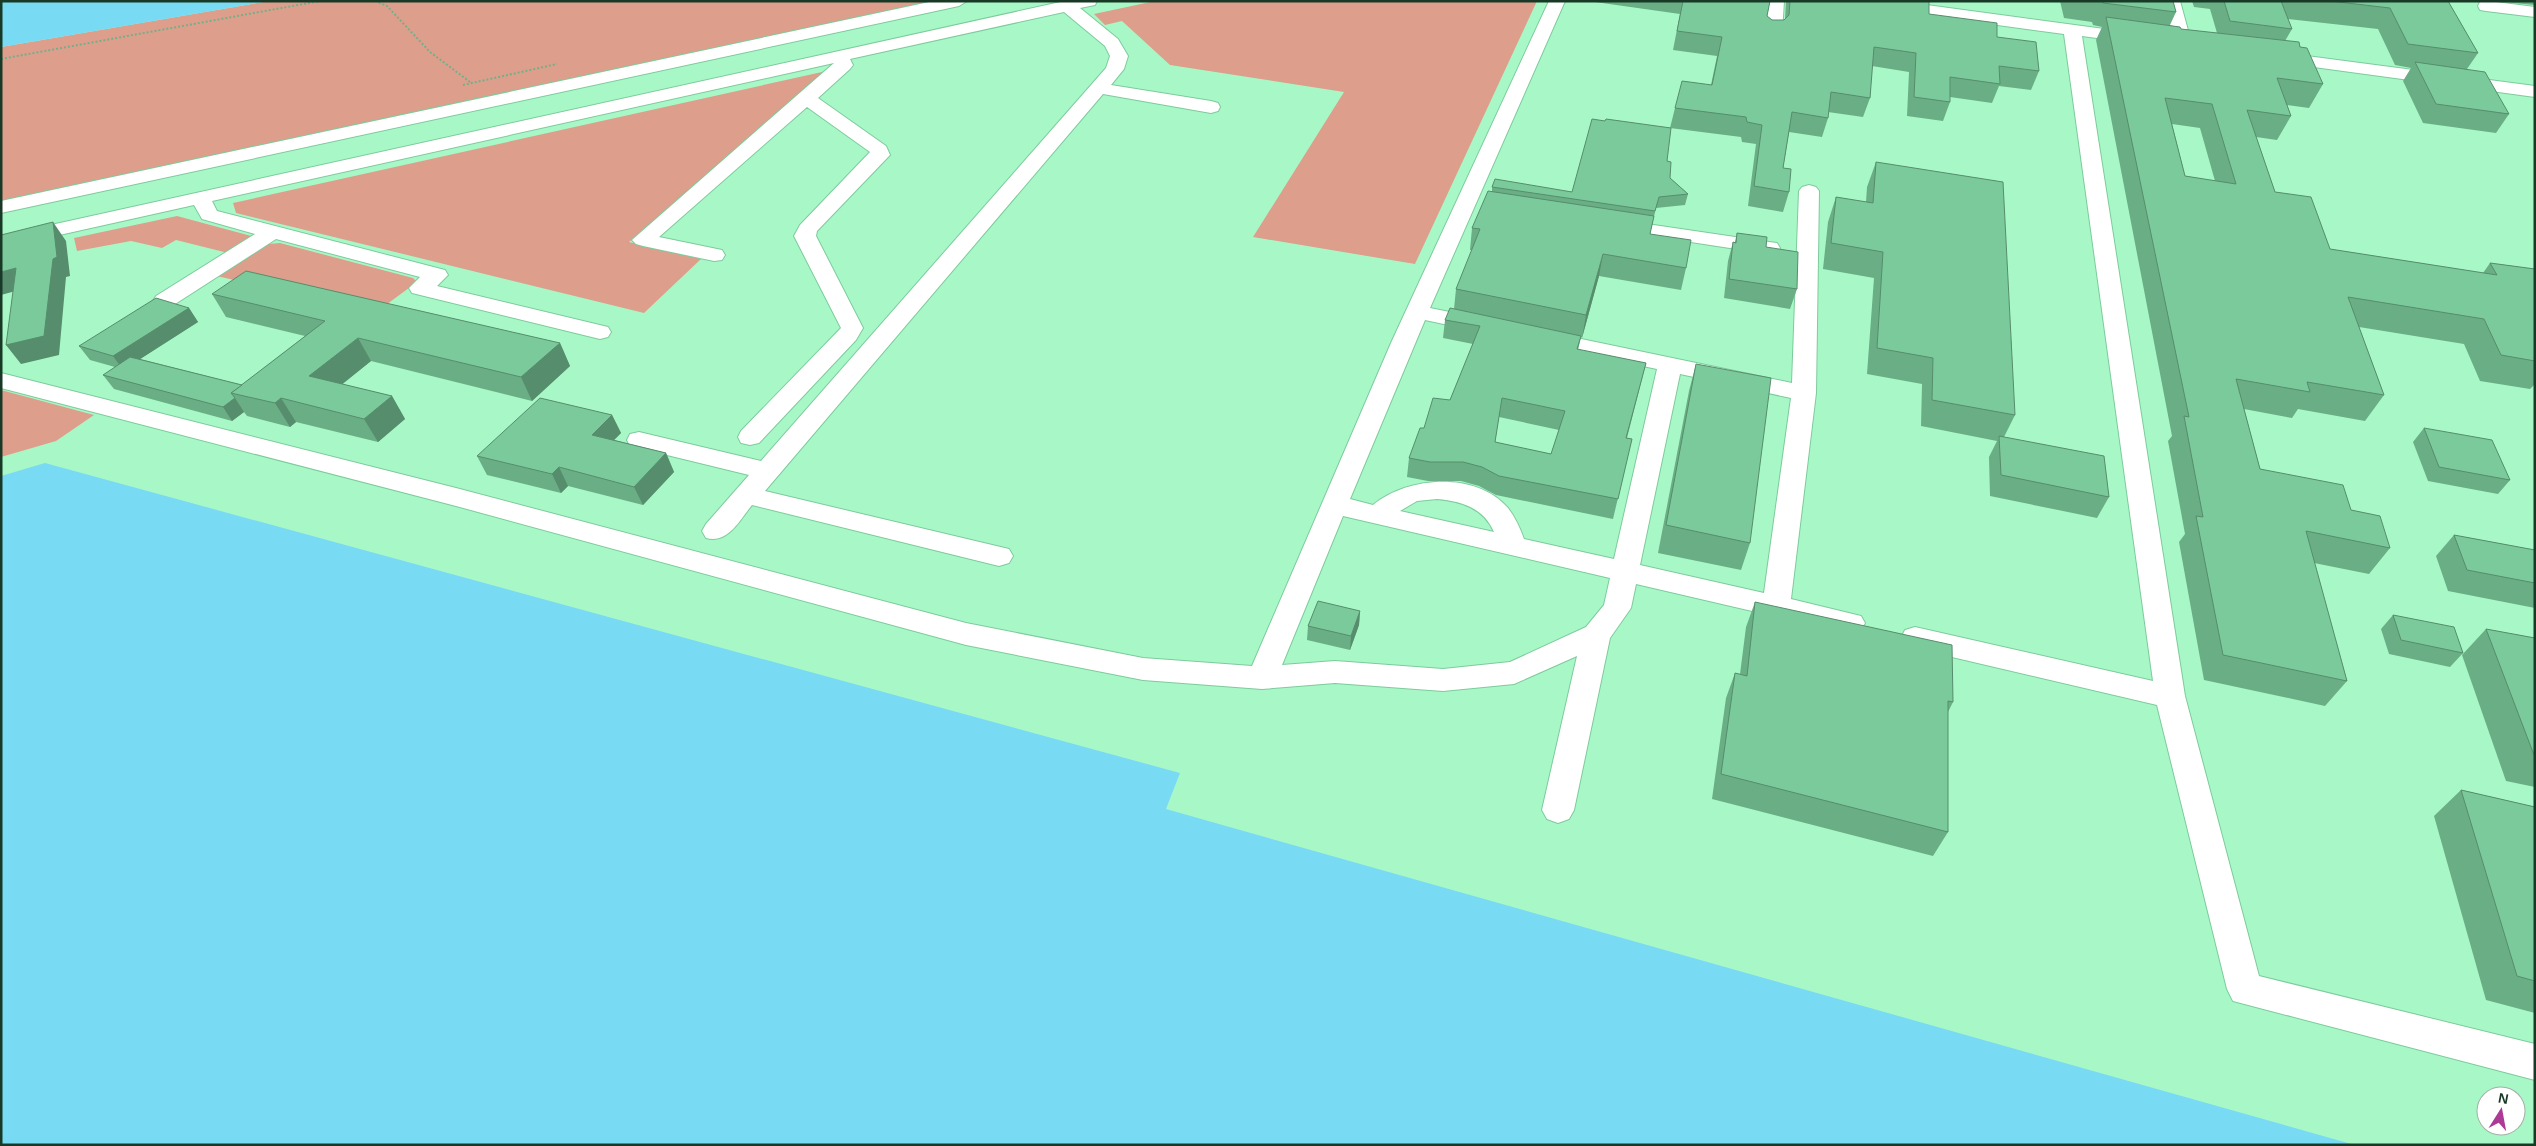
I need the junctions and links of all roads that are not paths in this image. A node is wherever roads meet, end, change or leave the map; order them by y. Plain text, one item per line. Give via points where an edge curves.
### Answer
1 (959, 1) edge
2 (1089, 1) edge
3 (1557, 1) edge
4 (1776, 1) edge
5 (1858, 1) edge
6 (2172, 1) edge
7 (1067, 6) junction
8 (2486, 6) dead end
9 (2535, 12) edge
10 (2072, 30) junction
11 (1772, 33) edge
12 (2183, 45) junction
13 (2202, 47) edge
14 (2261, 55) edge
15 (839, 56) junction
16 (1099, 88) junction
17 (2535, 92) edge
18 (806, 99) junction
19 (1211, 107) dead end
20 (1809, 191) dead end
21 (200, 198) junction
22 (1, 207) edge
23 (1593, 222) edge
24 (274, 232) junction
25 (1, 242) edge
26 (1807, 254) junction
27 (714, 255) dead end
28 (164, 301) edge
29 (1417, 312) junction
30 (600, 332) dead end
31 (1670, 365) junction
32 (1, 380) edge
33 (1804, 393) junction
34 (750, 437) dead end
35 (639, 440) dead end
36 (767, 471) junction
37 (746, 495) junction
38 (1335, 505) junction
39 (1378, 515) junction
40 (715, 531) dead end
41 (1514, 546) junction
42 (999, 556) dead end
43 (1623, 571) junction
44 (1776, 606) junction
45 (1596, 636) junction
46 (1262, 678) junction
47 (2170, 696) junction
48 (1558, 810) dead end
49 (2535, 1062) edge

1 - 22 street
2 - 7 street
3 - 29 street via 1476,204
4 - 11 street
5 - 10 street
6 - 12 street
7 - 15 street
7 - 16 street via 1112,43 1119,56 1115,69
8 - 9 street
10 - 12 street
10 - 47 street
12 - 13 street
14 - 17 street
15 - 18 street via 844,65
15 - 21 street
16 - 19 street
16 - 36 street
18 - 27 street via 643,240
18 - 34 street via 879,150 880,155 807,229 805,236 852,328
20 - 26 street
21 - 24 street via 209,214
21 - 25 street
23 - 26 street
24 - 28 street
24 - 30 street via 436,275 420,288
26 - 33 street
29 - 31 street
29 - 38 street
31 - 33 street
31 - 43 street
32 - 46 street via 456,497 966,634 1143,669
33 - 44 street
35 - 36 street
36 - 37 street
37 - 40 street
37 - 42 street
38 - 39 street
38 - 46 street
39 - 41 street
39 - 41 street via 1400,498 1422,491 1454,492 1479,499 1498,514
41 - 43 street
43 - 44 street
43 - 45 street via 1617,608
44 - 47 street
45 - 46 street via 1514,673 1444,680 1335,672
45 - 48 street
47 - 49 street via 2245,989

